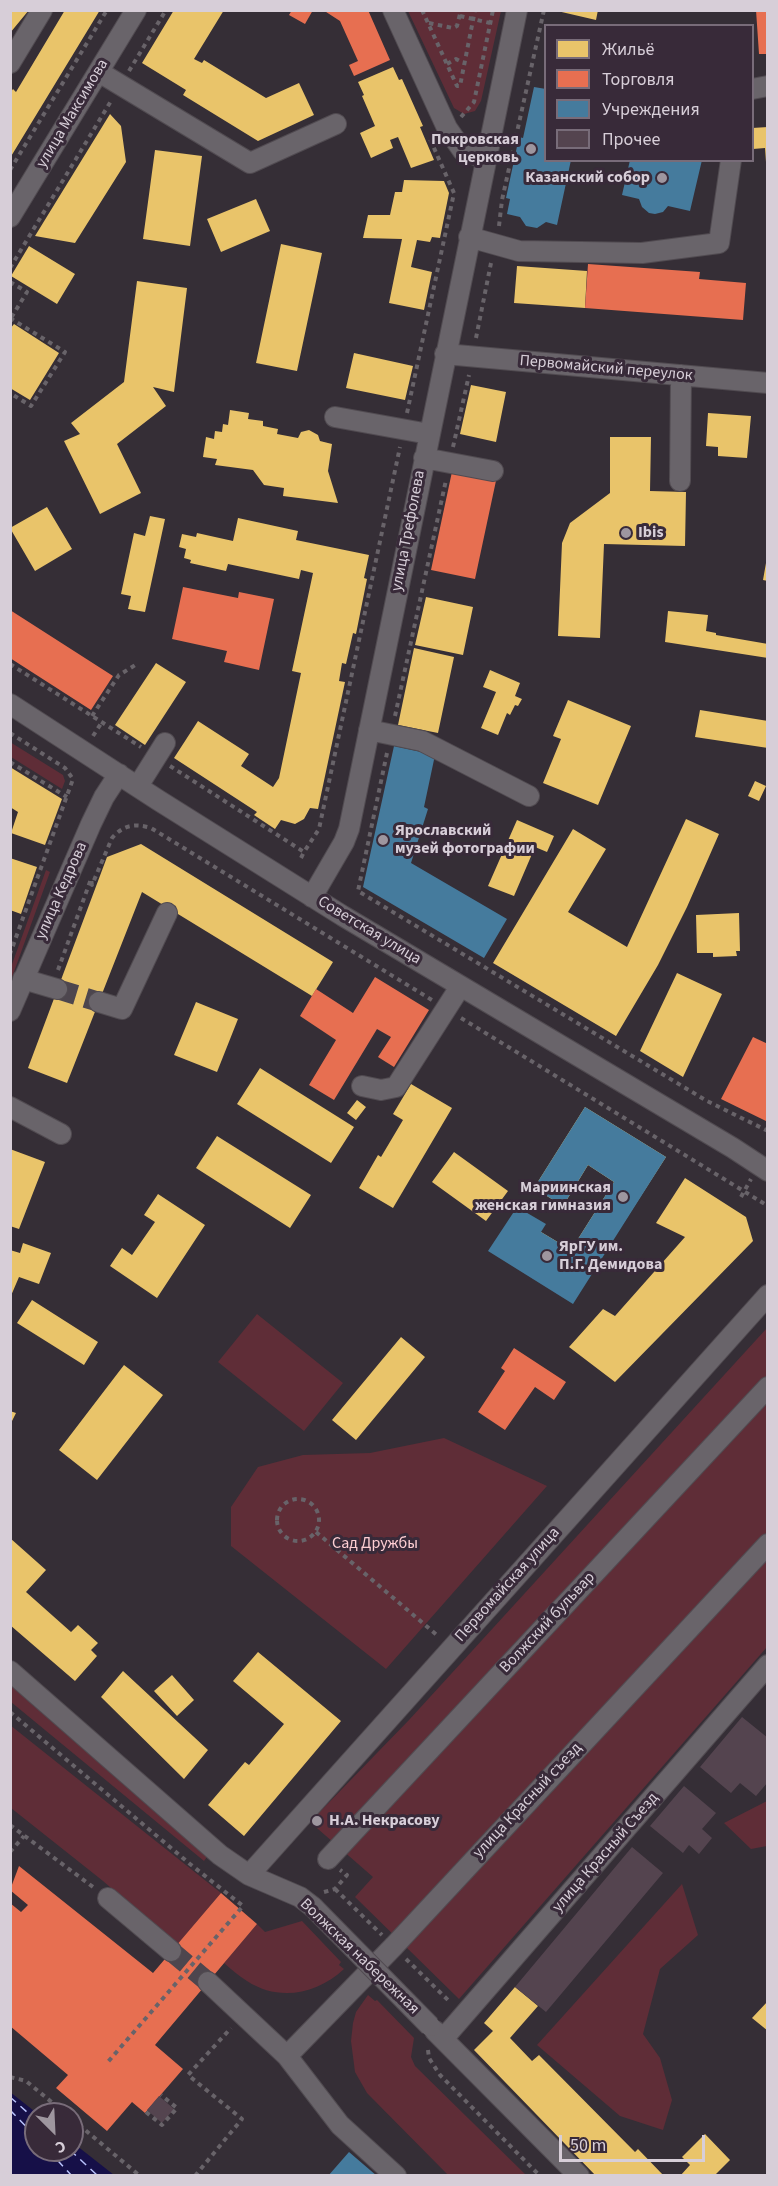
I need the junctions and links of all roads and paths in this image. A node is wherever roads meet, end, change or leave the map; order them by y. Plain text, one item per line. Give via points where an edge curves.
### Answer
1 (42, 10) edge
2 (107, 10) edge
3 (136, 10) edge
4 (166, 10) edge
5 (393, 10) edge
6 (422, 10) edge
7 (461, 10) edge
8 (475, 10) edge
9 (493, 10) edge
10 (517, 10) edge
11 (460, 16) junction
12 (473, 19) junction
13 (428, 22) junction
14 (490, 23) junction
15 (10, 63) edge
16 (464, 63) junction
17 (447, 64) junction
18 (99, 72) junction
19 (121, 85) junction
20 (336, 124) dead end
21 (447, 128) junction
22 (426, 129) dead end
23 (430, 140) junction
24 (485, 158) junction
25 (731, 162) edge
26 (10, 170) edge
27 (11, 214) edge
28 (469, 237) junction
29 (10, 268) edge
30 (10, 282) edge
31 (11, 318) edge
32 (445, 354) junction
33 (681, 375) junction
34 (768, 383) edge
35 (10, 393) edge
36 (335, 417) dead end
37 (404, 430) junction
38 (429, 434) junction
39 (424, 458) junction
40 (494, 471) dead end
41 (680, 481) dead end
42 (10, 663) edge
43 (137, 664) dead end
44 (10, 704) edge
45 (92, 716) junction
46 (369, 730) junction
47 (10, 733) edge
48 (161, 750) junction
49 (10, 762) edge
50 (119, 774) junction
51 (138, 786) junction
52 (529, 796) dead end
53 (67, 798) junction
54 (151, 828) dead end
55 (304, 852) junction
56 (301, 858) dead end
57 (358, 891) dead end
58 (312, 897) junction
59 (167, 913) dead end
60 (10, 954) edge
61 (23, 979) junction
62 (460, 987) junction
63 (54, 988) joint
64 (99, 1002) tunnel mouth
65 (10, 1011) edge
66 (362, 1086) dead end
67 (10, 1107) edge
68 (768, 1131) edge
69 (61, 1134) dead end
70 (733, 1148) junction
71 (768, 1161) edge
72 (768, 1171) edge
73 (768, 1295) edge
74 (768, 1387) edge
75 (316, 1532) junction
76 (768, 1544) edge
77 (452, 1648) junction
78 (768, 1665) edge
79 (10, 1671) edge
80 (10, 1712) edge
81 (10, 1825) edge
82 (24, 1836) junction
83 (10, 1852) edge
84 (328, 1859) dead end
85 (249, 1875) junction
86 (335, 1889) dead end
87 (108, 1898) joint
88 (394, 1946) junction
89 (171, 1951) tunnel mouth
90 (208, 1982) tunnel mouth
91 (452, 2004) dead end
92 (243, 2015) junction
93 (433, 2035) junction
94 (287, 2056) junction
95 (107, 2063) dead end
96 (10, 2078) edge
97 (161, 2095) dead end
98 (51, 2102) edge
99 (146, 2112) dead end
100 (84, 2129) edge
101 (140, 2175) edge
102 (195, 2175) edge
103 (396, 2175) edge
104 (540, 2175) edge
105 (579, 2175) edge

1 - 15 street
2 - 26 path
3 - 18 street, улица Максимова
4 - 19 path
5 - 21 street
6 - 13 path
7 - 11 path
8 - 12 path
9 - 14 path
10 - 24 street, улица Трефолева
11 - 12 path
11 - 13 path via 458,26 453,28
12 - 14 path
12 - 16 path
13 - 17 path
14 - 21 path via 474,102
16 - 17 path via 456,59
16 - 17 path via 460,86
18 - 19 street
18 - 27 street, улица Максимова
19 - 20 street via 250,163
19 - 29 path
21 - 23 path
21 - 24 street via 463,151
22 - 23 path
23 - 37 path via 454,193
24 - 28 street, улица Трефолева
25 - 28 street via 719,243 642,253 519,251
28 - 32 street, улица Трефолева
30 - 31 path via 27,292
31 - 35 path via 65,352 31,406
32 - 33 street, Первомайский переулок
32 - 38 street, улица Трефолева
33 - 34 street, Первомайский переулок
33 - 41 street
36 - 37 street
37 - 38 street
37 - 55 path via 319,829
38 - 39 street, улица Трефолева
39 - 40 street
39 - 46 street, улица Трефолева
42 - 45 path
43 - 45 path via 119,675
44 - 50 street, Советская улица
45 - 48 path
46 - 52 street via 422,741
46 - 58 street, улица Трефолева via 346,836
47 - 53 path via 70,772 72,781
48 - 51 street
48 - 55 path
49 - 53 path
50 - 51 street, Советская улица
50 - 61 street, улица Кедрова via 104,797
51 - 58 street, Советская улица
53 - 60 path
54 - 63 path via 135,824 112,838 92,885 91,879
55 - 56 path
57 - 68 path via 707,1101
58 - 62 street, Советская улица
59 - 64 street via 122,1009
61 - 63 street
61 - 65 street, улица Кедрова
62 - 66 street via 396,1087 381,1090
62 - 70 street, Советская улица
67 - 69 street
70 - 71 street, Советская улица
70 - 72 street, Советская улица
73 - 77 street, Первомайская улица
74 - 84 street, Волжский бульвар
75 - 75 path via 299,1542 290,1540 278,1527 279,1511 297,1499 310,1503 319,1517
75 - 77 path
76 - 88 street, улица Красный съезд
77 - 85 street, Первомайская улица
78 - 93 street, улица Красный Съезд
79 - 85 street, Волжская набережная via 220,1855
80 - 95 path via 243,1906
81 - 82 path
82 - 83 path
82 - 87 path
85 - 93 street, Волжская набережная, bridge via 300,1897 313,1907
86 - 88 path
87 - 89 street
88 - 91 path
88 - 94 street, улица Красный съезд
90 - 92 street
92 - 94 street
92 - 102 path via 189,2075 242,2119
93 - 104 path via 429,2058 440,2074
93 - 105 street, Волжская набережная
94 - 103 street via 340,2125
96 - 98 path via 26,2081
97 - 99 path via 177,2108 162,2125
100 - 101 path

